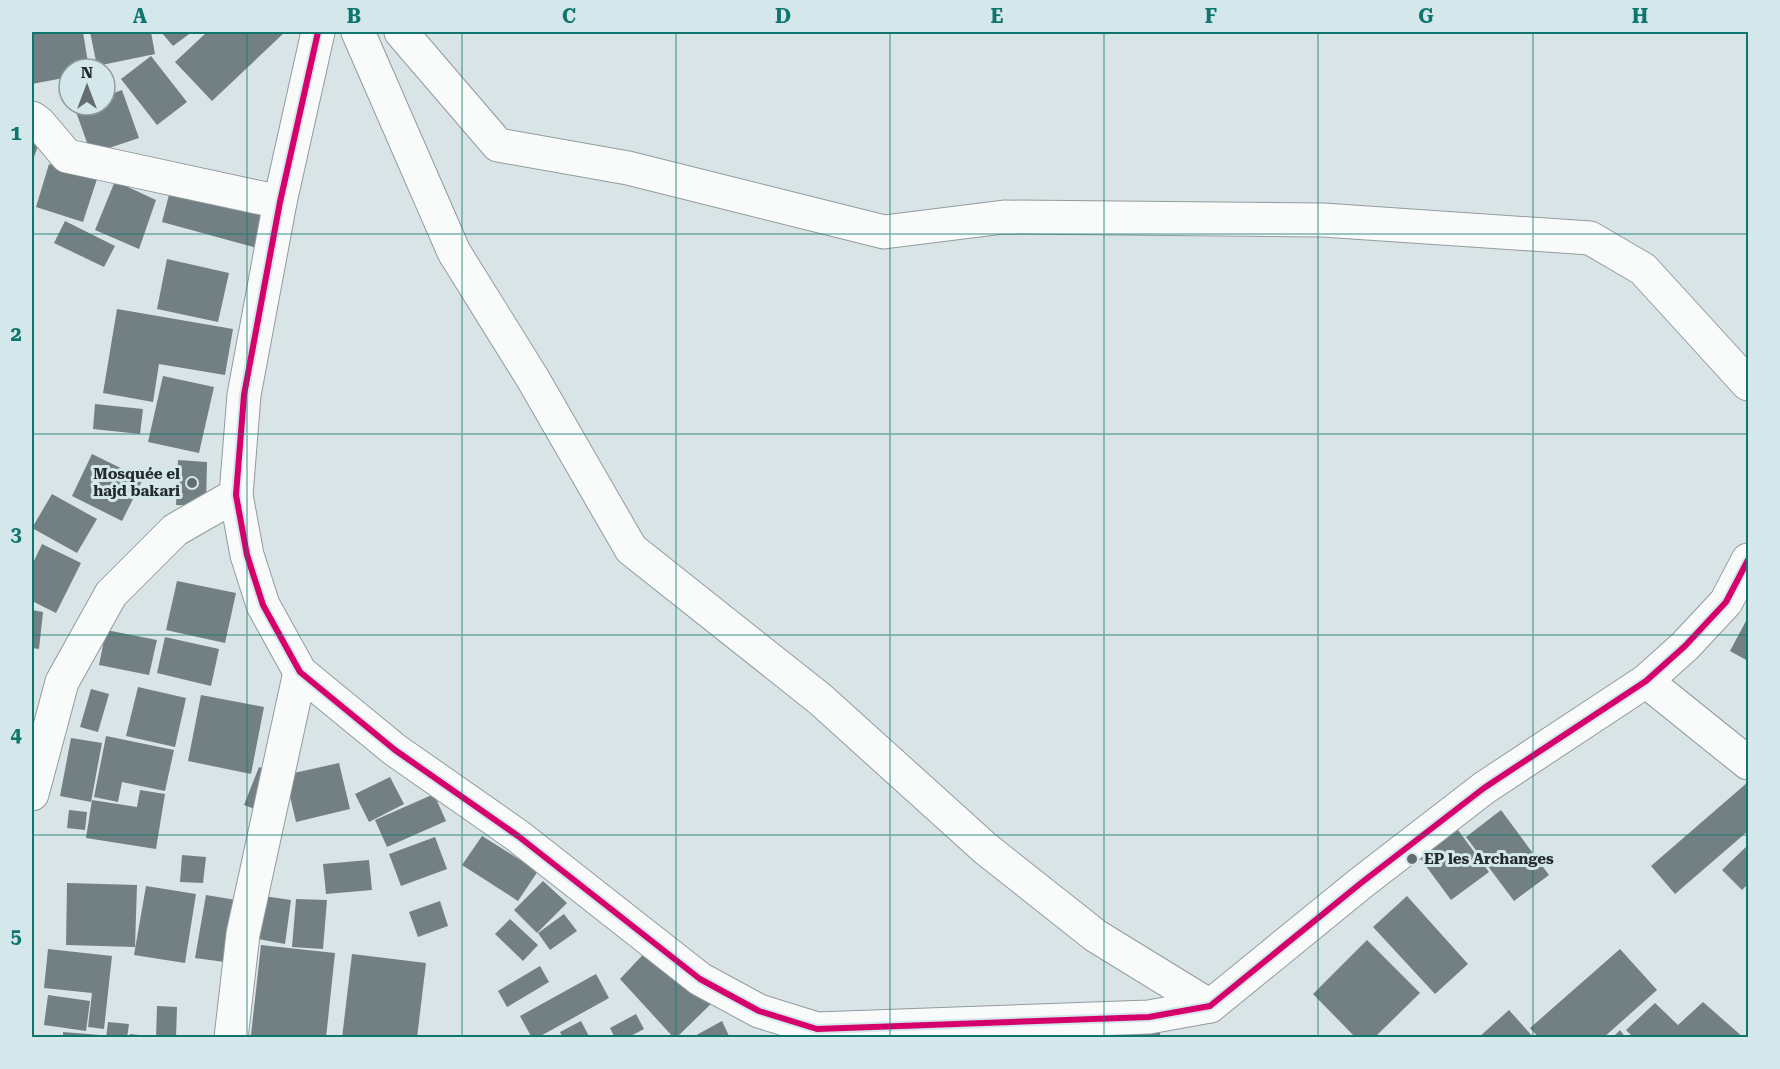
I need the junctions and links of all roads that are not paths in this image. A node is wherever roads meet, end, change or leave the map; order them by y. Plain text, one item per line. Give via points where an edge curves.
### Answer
1 (318, 32) edge
2 (358, 32) edge
3 (400, 32) edge
4 (32, 118) edge
5 (280, 202) junction
6 (1749, 384) edge
7 (236, 495) junction
8 (1749, 560) edge
9 (300, 672) junction
10 (1646, 681) junction
11 (1749, 763) edge
12 (32, 794) edge
13 (1210, 1006) junction
14 (1149, 1017) junction
15 (763, 1024) edge
16 (231, 1038) edge
17 (1180, 1038) edge

1 - 5 street
2 - 13 street via 454,252 631,549 820,699 986,849 1096,936
3 - 6 street via 498,145 628,168 884,232 1004,217 1323,220 1590,238 1643,269
4 - 5 street via 68,156
5 - 7 street via 244,395
7 - 9 street via 247,555 263,604
7 - 12 street via 175,530 111,594 62,682
8 - 10 street via 1726,602
9 - 15 street via 395,750 518,836
9 - 16 street via 243,934
10 - 11 street
10 - 13 street via 1484,788
13 - 14 street
14 - 15 street via 817,1029
14 - 17 street

